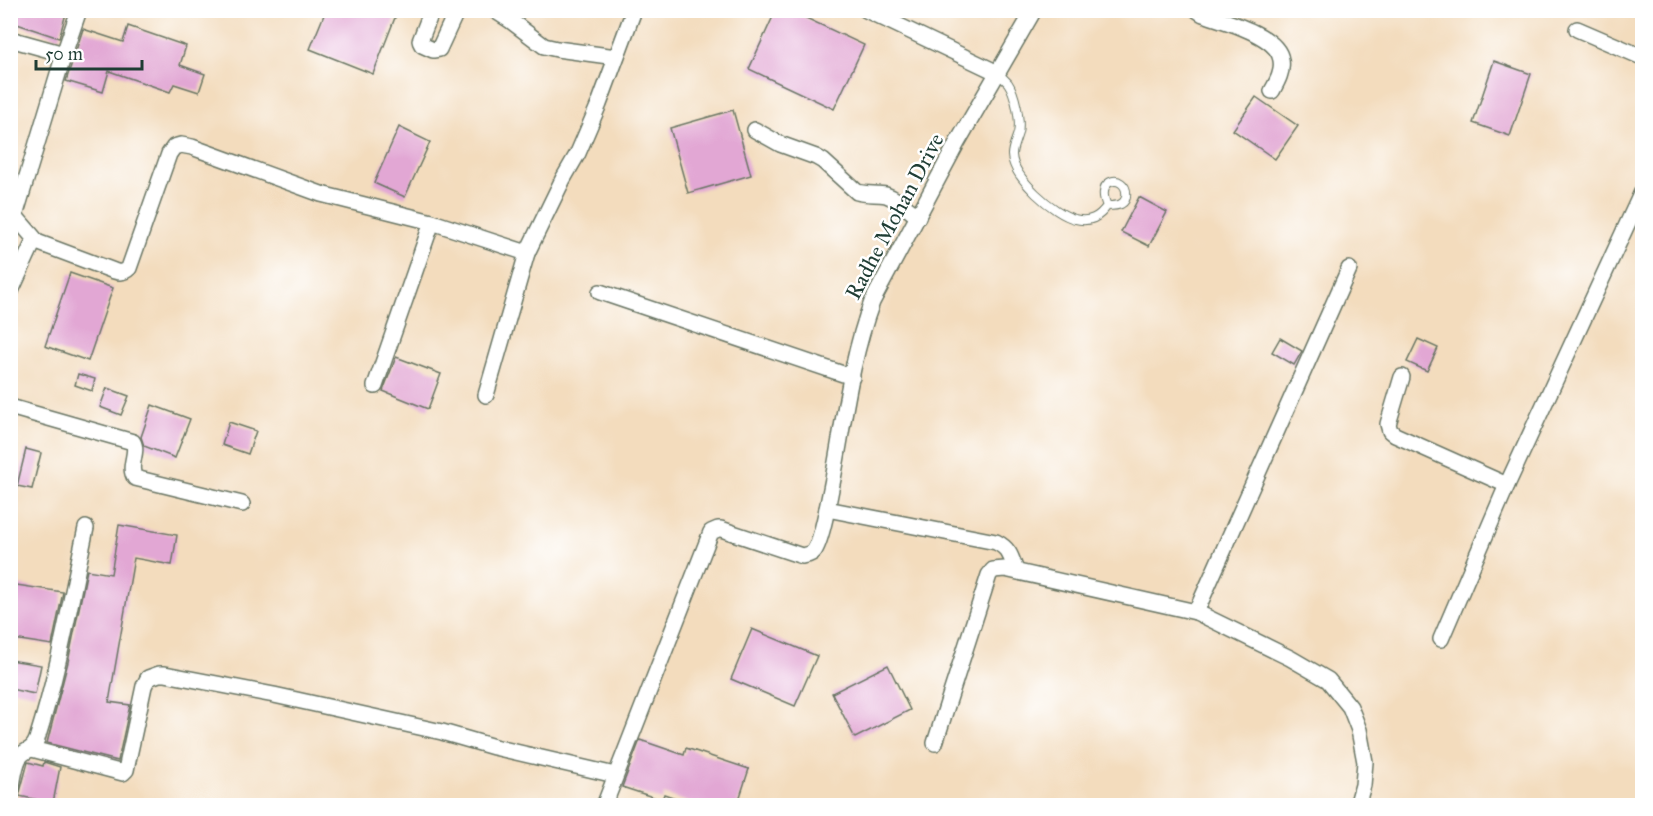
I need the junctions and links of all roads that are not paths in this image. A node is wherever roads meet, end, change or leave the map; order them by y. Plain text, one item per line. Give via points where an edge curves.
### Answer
1 (79, 10) edge
2 (432, 10) edge
3 (457, 10) edge
4 (494, 10) edge
5 (634, 10) edge
6 (866, 10) edge
7 (1034, 10) edge
8 (1197, 10) edge
9 (1577, 29) dead end
10 (10, 39) edge
11 (64, 54) junction
12 (616, 57) junction
13 (1642, 57) edge
14 (998, 73) junction
15 (1272, 91) dead end
16 (755, 130) dead end
17 (1642, 192) edge
18 (1107, 206) dead end
19 (918, 217) junction
20 (13, 220) edge
21 (432, 222) junction
22 (34, 241) junction
23 (527, 253) junction
24 (1349, 269) dead end
25 (600, 292) dead end
26 (10, 293) edge
27 (852, 377) junction
28 (1402, 377) dead end
29 (375, 386) dead end
30 (486, 395) dead end
31 (10, 407) edge
32 (1507, 485) junction
33 (242, 504) dead end
34 (827, 509) junction
35 (86, 528) dead end
36 (1016, 571) junction
37 (1196, 612) junction
38 (1441, 639) dead end
39 (935, 743) dead end
40 (32, 749) junction
41 (14, 758) edge
42 (615, 775) junction
43 (10, 794) edge
44 (604, 806) edge
45 (1357, 806) edge

1 - 11 street
2 - 3 street via 420,41 435,50 439,49
4 - 12 street via 544,46
5 - 12 street
6 - 14 street
7 - 14 street, Radhe Mohan Drive
8 - 15 street via 1246,28 1273,46 1281,59 1281,70
9 - 13 street
10 - 11 street
11 - 20 street
12 - 23 street via 578,153
14 - 18 lane via 1015,99 1019,128 1012,157 1017,172 1041,199 1071,218 1095,218
14 - 19 street, Radhe Mohan Drive
16 - 19 street via 823,161 857,192 893,198
17 - 32 street
19 - 27 street, Radhe Mohan Drive via 872,302
20 - 22 street
21 - 22 street via 321,194 181,145 169,154 125,272
21 - 23 street
21 - 29 street
22 - 26 street
23 - 30 street
24 - 37 street
25 - 27 street
27 - 34 street, Radhe Mohan Drive
28 - 32 street via 1388,424 1390,431
31 - 33 street via 133,442 135,477
32 - 38 street
34 - 36 street via 996,542 1012,557
34 - 42 street, Radhe Mohan Drive via 815,550 809,555 721,529 711,532
35 - 40 street via 52,686
36 - 37 street
36 - 39 street via 1000,568 989,575
37 - 45 street via 1328,680 1350,706 1365,762
40 - 41 street
40 - 42 street via 123,773 144,686 148,678 159,674 323,705
41 - 43 street
42 - 44 street

